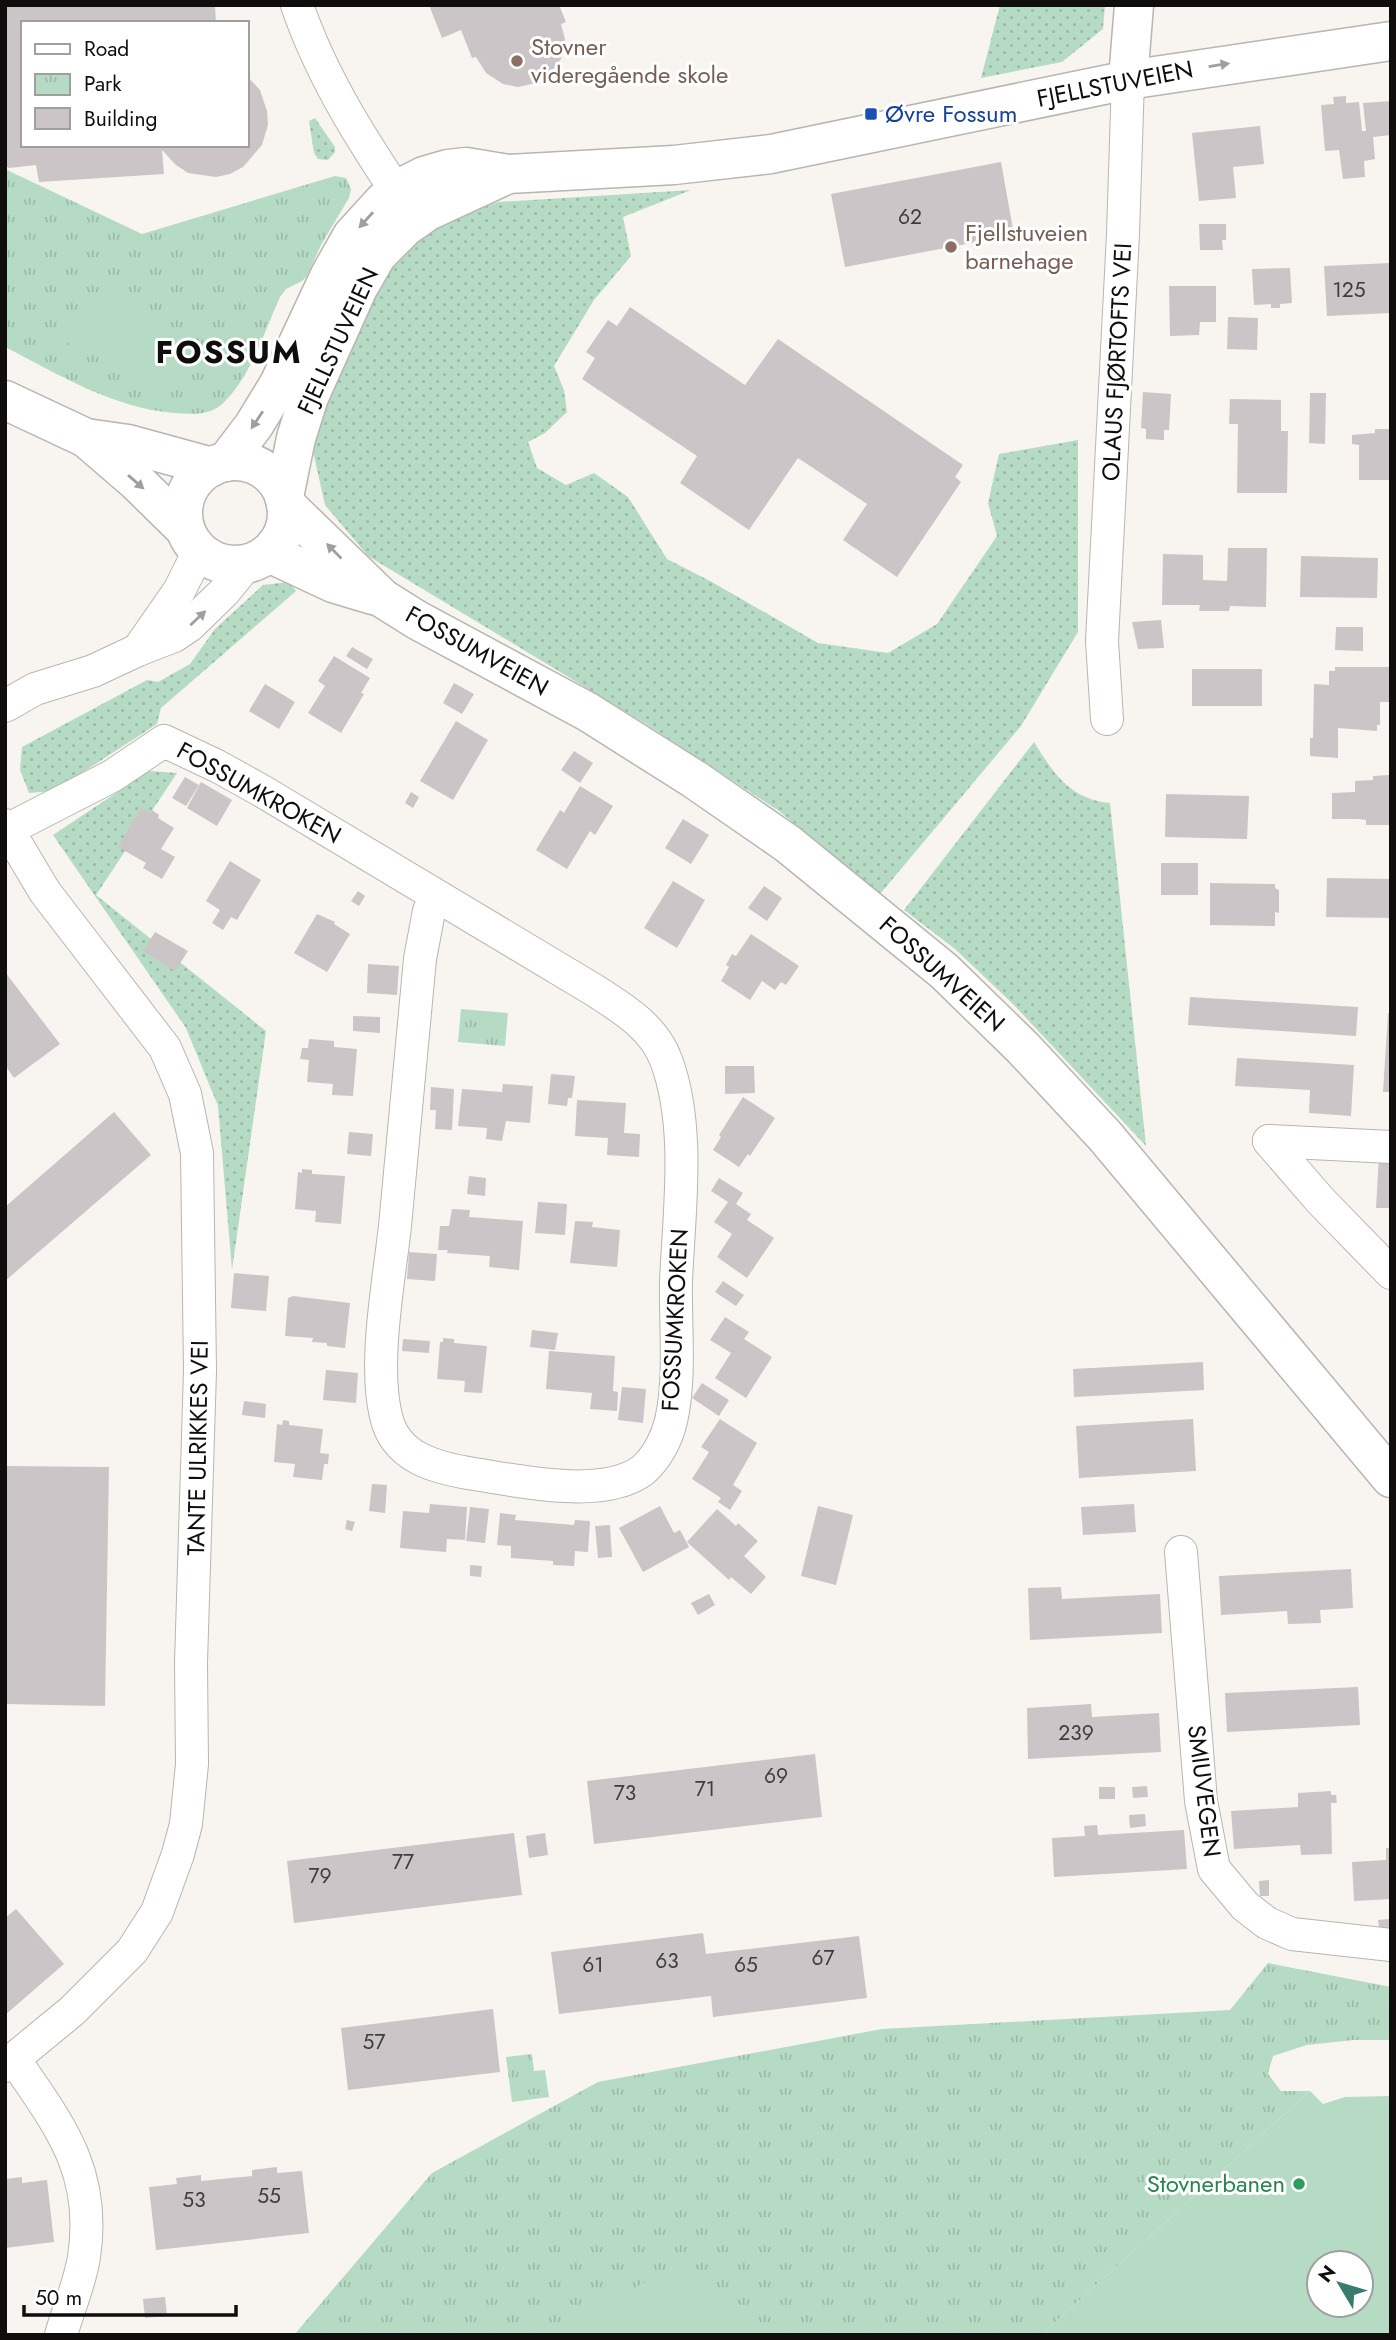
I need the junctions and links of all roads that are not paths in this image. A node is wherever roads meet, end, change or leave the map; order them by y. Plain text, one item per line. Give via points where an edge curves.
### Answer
1 (297, 5) edge
2 (1134, 5) edge
3 (1391, 41) edge
4 (1128, 80) junction
5 (405, 206) junction
6 (5, 400) edge
7 (86, 438) junction
8 (219, 464) junction
9 (285, 501) junction
10 (192, 540) junction
11 (258, 558) junction
12 (382, 598) junction
13 (138, 650) junction
14 (5, 706) edge
15 (1107, 719) dead end
16 (6, 828) edge
17 (435, 897) junction
18 (1391, 1147) edge
19 (1391, 1273) edge
20 (1391, 1478) edge
21 (1181, 1552) dead end
22 (1391, 1945) edge
23 (10, 2063) edge
24 (61, 2335) edge

1 - 5 street via 348,117
2 - 4 street, OLAUS FJØRTOFTS VEI
4 -> 3 street, FJELLSTUVEIEN
4 - 5 street, FJELLSTUVEIEN via 783,153 508,174 448,169 424,176
4 - 15 street, OLAUS FJØRTOFTS VEI via 1102,641
5 -> 8 street, FJELLSTUVEIEN via 366,219 340,254 279,384 254,425
5 - 9 street, FJELLSTUVEIEN via 358,288 309,397
6 - 7 street, FOSSUMVEIEN
7 - 8 street, FOSSUMVEIEN
7 -> 10 street, FOSSUMVEIEN via 136,481
8 - 9 street, FOSSUMVEIEN via 251,464 262,469 279,485
8 - 10 street via 200,475 187,493 183,515
9 - 11 street via 284,531
12 -> 9 street, FOSSUMVEIEN
10 - 11 street, FOSSUMVEIEN via 222,563
10 - 13 street via 179,591
11 - 12 street, FOSSUMVEIEN
13 -> 11 street via 189,626
12 - 20 street, FOSSUMVEIEN via 641,744 788,844 907,939 1023,1048 1105,1136
13 - 14 street via 93,671 35,689
16 - 17 street, FOSSUMKROKEN via 112,776 164,741 218,766
16 - 23 street, TANTE ULRIKKES VEI via 45,892 165,1048 185,1094 197,1153 200,1371 192,1763 186,1824 157,1912 132,1951 72,2011
17 - 17 street, FOSSUMKROKEN via 629,1013 657,1042 668,1065 680,1164 674,1397 665,1439 643,1470 625,1479 571,1486 455,1471 416,1458 392,1435 386,1420 381,1370 387,1297 420,959
18 - 19 street via 1269,1141
21 - 22 street, SMIUVEGEN via 1200,1801 1214,1869 1245,1906 1292,1934
23 - 24 street, TANTE ULRIKKES VEI via 58,2122 81,2176 86,2211 84,2258

